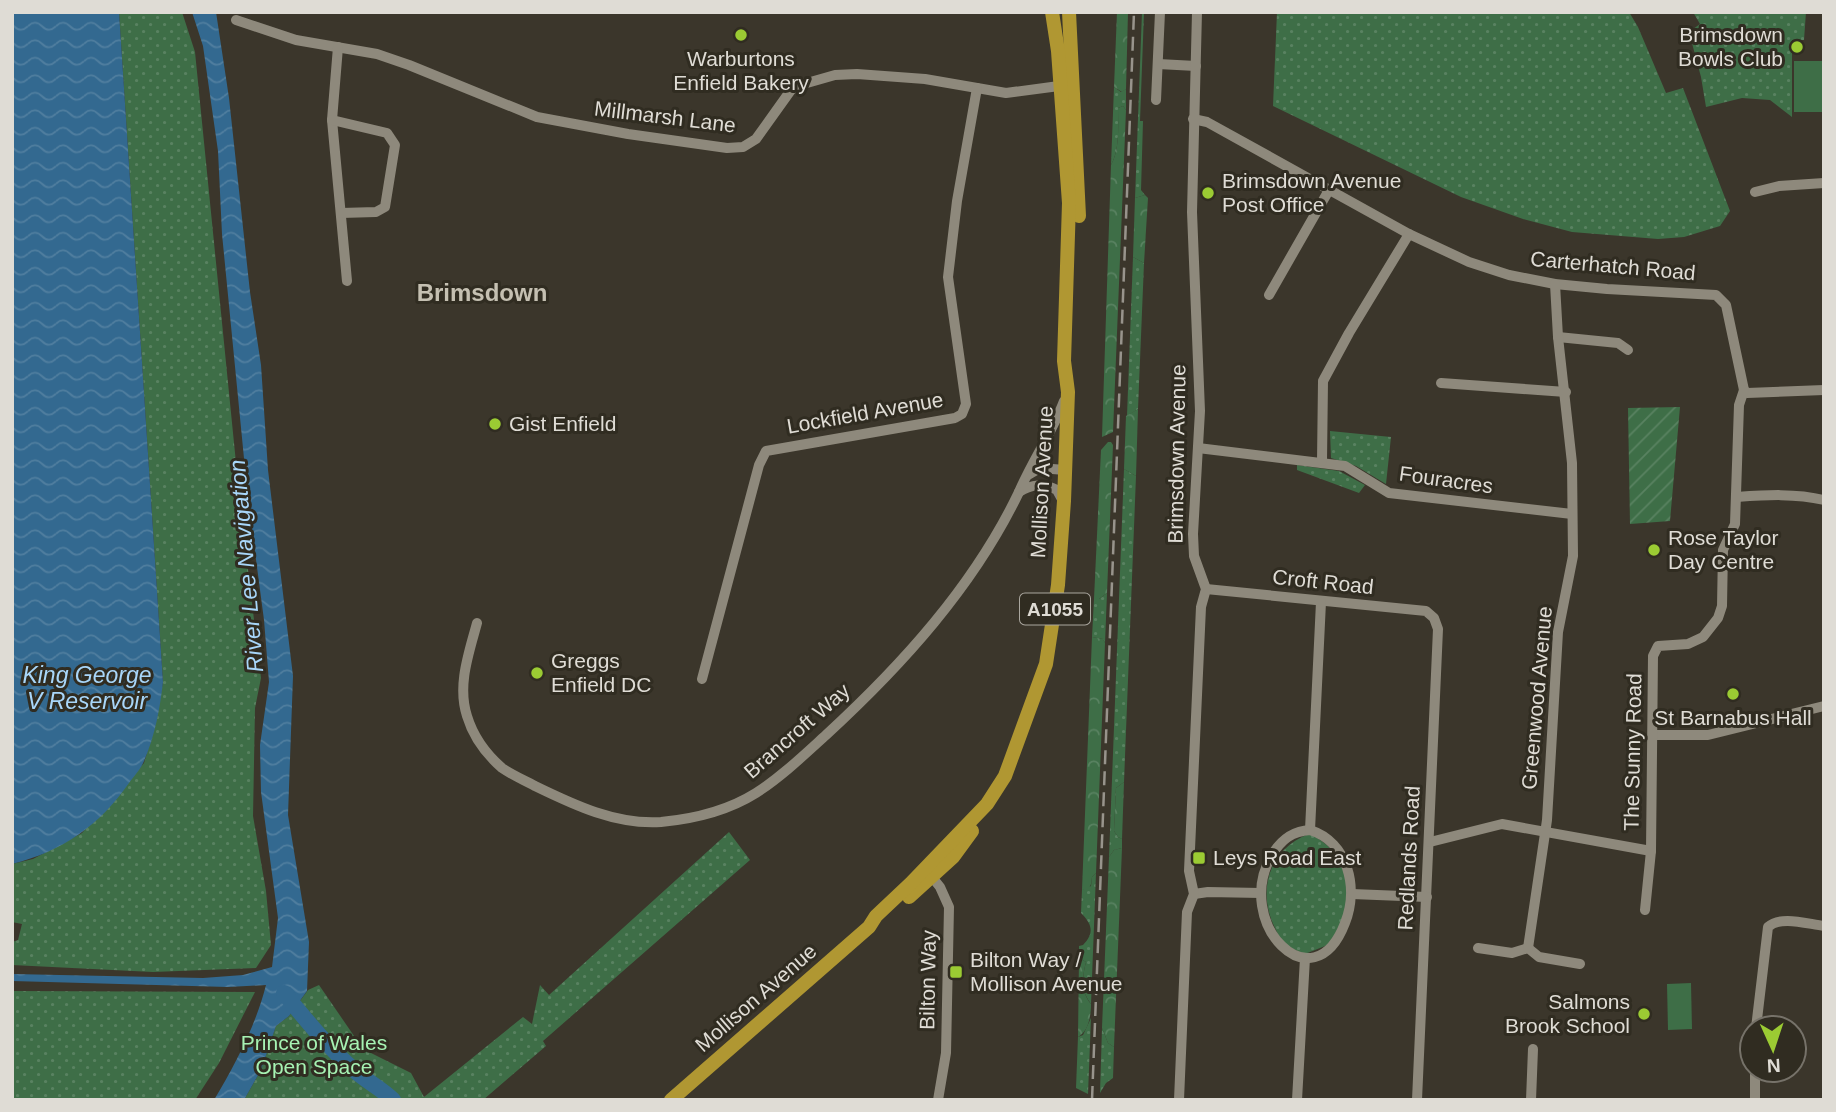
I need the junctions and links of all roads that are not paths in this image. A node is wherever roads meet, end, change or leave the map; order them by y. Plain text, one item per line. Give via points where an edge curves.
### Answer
1 (1052, 12) edge
2 (1067, 12) edge
3 (1160, 12) edge
4 (1198, 12) edge
5 (236, 20) dead end
6 (338, 47) junction
7 (1158, 64) junction
8 (1196, 66) junction
9 (977, 88) junction
10 (1066, 88) junction
11 (1156, 100) dead end
12 (1193, 119) junction
13 (332, 120) junction
14 (1824, 183) edge
15 (1329, 190) junction
16 (1755, 192) dead end
17 (341, 213) junction
18 (1409, 233) junction
19 (347, 281) dead end
20 (1555, 284) junction
21 (1269, 295) dead end
22 (1558, 337) junction
23 (1628, 350) dead end
24 (1441, 383) dead end
25 (1744, 390) junction
26 (1824, 390) edge
27 (1068, 392) junction
28 (1566, 392) junction
29 (1198, 447) junction
30 (1322, 461) junction
31 (1065, 470) junction
32 (1026, 476) junction
33 (1019, 492) junction
34 (1736, 497) junction
35 (1824, 500) edge
36 (1064, 504) junction
37 (1572, 514) junction
38 (1206, 589) junction
39 (1321, 602) junction
40 (1434, 618) joint
41 (477, 623) dead end
42 (702, 680) dead end
43 (1824, 706) edge
44 (1653, 735) junction
45 (1310, 830) junction
46 (1545, 832) junction
47 (1430, 842) junction
48 (1651, 851) junction
49 (929, 873) junction
50 (1261, 893) junction
51 (1195, 894) junction
52 (1352, 894) junction
53 (1427, 897) junction
54 (1645, 910) dead end
55 (1824, 926) edge
56 (1478, 948) dead end
57 (1528, 948) junction
58 (1305, 958) junction
59 (1580, 964) dead end
60 (1758, 1014) edge
61 (1533, 1049) dead end
62 (671, 1100) edge
63 (938, 1100) edge
64 (1179, 1100) edge
65 (1297, 1100) edge
66 (1417, 1100) edge
67 (1531, 1100) edge

1 - 10 main road, Mollison Avenue / A1055
2 - 10 main road, Mollison Avenue / A1055
3 - 7 street
4 - 8 street, Brimsdown Avenue
5 - 6 street, Millmarsh Lane via 296,40
6 - 9 street, Millmarsh Lane via 409,65 537,117 727,148 750,144 791,90 824,78 857,74
6 - 13 street
7 - 8 street
7 - 11 street
8 - 12 street, Brimsdown Avenue
9 - 10 street, Millmarsh Lane via 1006,93
9 - 42 street, Lockfield Avenue via 948,277 965,409 955,418 765,451
10 - 27 main road, Mollison Avenue / A1055
12 - 15 street, Carterhatch Road via 1207,122
12 - 29 street, Brimsdown Avenue
13 - 17 street
13 - 17 street via 387,133 395,145 384,207 376,212
14 - 16 street
15 - 18 street, Carterhatch Road
15 - 21 street
17 - 19 street
18 - 20 street, Carterhatch Road via 1469,262
18 - 30 street via 1324,381
20 - 22 street, Greenwood Avenue
20 - 25 street, Carterhatch Road via 1719,297 1726,305
22 - 23 street via 1618,343
22 - 28 street, Greenwood Avenue
24 - 28 street
25 - 26 street via 1752,395
25 - 34 street, The Sunny Road via 1738,405
27 - 31 main road, Mollison Avenue / A1055
27 - 32 street, Brancroft Way via 1055,426
28 - 37 street, Greenwood Avenue
29 - 30 street, Fouracres
29 - 38 street, Brimsdown Avenue via 1193,546
30 - 37 street, Fouracres via 1345,466 1389,493
31 - 32 street via 1040,468
31 - 36 main road, Mollison Avenue / A1055
32 - 33 street, Brancroft Way
33 - 36 street via 1046,485 1057,490
33 - 41 street, Brancroft Way via 982,560 884,679 757,792 705,815 662,822 621,818 576,805 504,769 474,735 464,705 464,674
34 - 35 street via 1796,495
34 - 44 street, The Sunny Road via 1735,524 1723,550 1718,618 1703,637 1688,644 1658,646 1654,656
36 - 49 main road, Mollison Avenue / A1055 via 1046,664 1005,776 960,848
37 - 46 street, Greenwood Avenue via 1573,556 1558,632
38 - 39 street, Croft Road
38 - 51 street, Brimsdown Avenue via 1201,607 1189,871
39 - 40 street, Croft Road via 1426,611
39 - 45 street
40 - 47 street, Redlands Road via 1438,629
43 - 44 street via 1708,735
44 - 48 street, The Sunny Road
45 - 50 street via 1295,832 1277,848 1265,870
45 - 52 street via 1328,837 1338,848
46 - 47 street via 1502,824
46 - 48 street
46 - 57 street, Greenwood Avenue
47 - 53 street, Redlands Road
48 - 54 street, The Sunny Road
49 - 62 main road, Mollison Avenue / A1055 via 881,921
49 - 63 street, Bilton Way via 949,907 946,1053
50 - 51 street
50 - 58 street via 1274,939 1289,953
51 - 64 street, Brimsdown Avenue via 1187,912
52 - 53 street
52 - 58 street via 1335,943 1321,954
53 - 66 street, Redlands Road
55 - 60 street via 1782,921 1768,927
56 - 57 street via 1512,953
57 - 59 street via 1539,957
58 - 65 street
61 - 67 street

